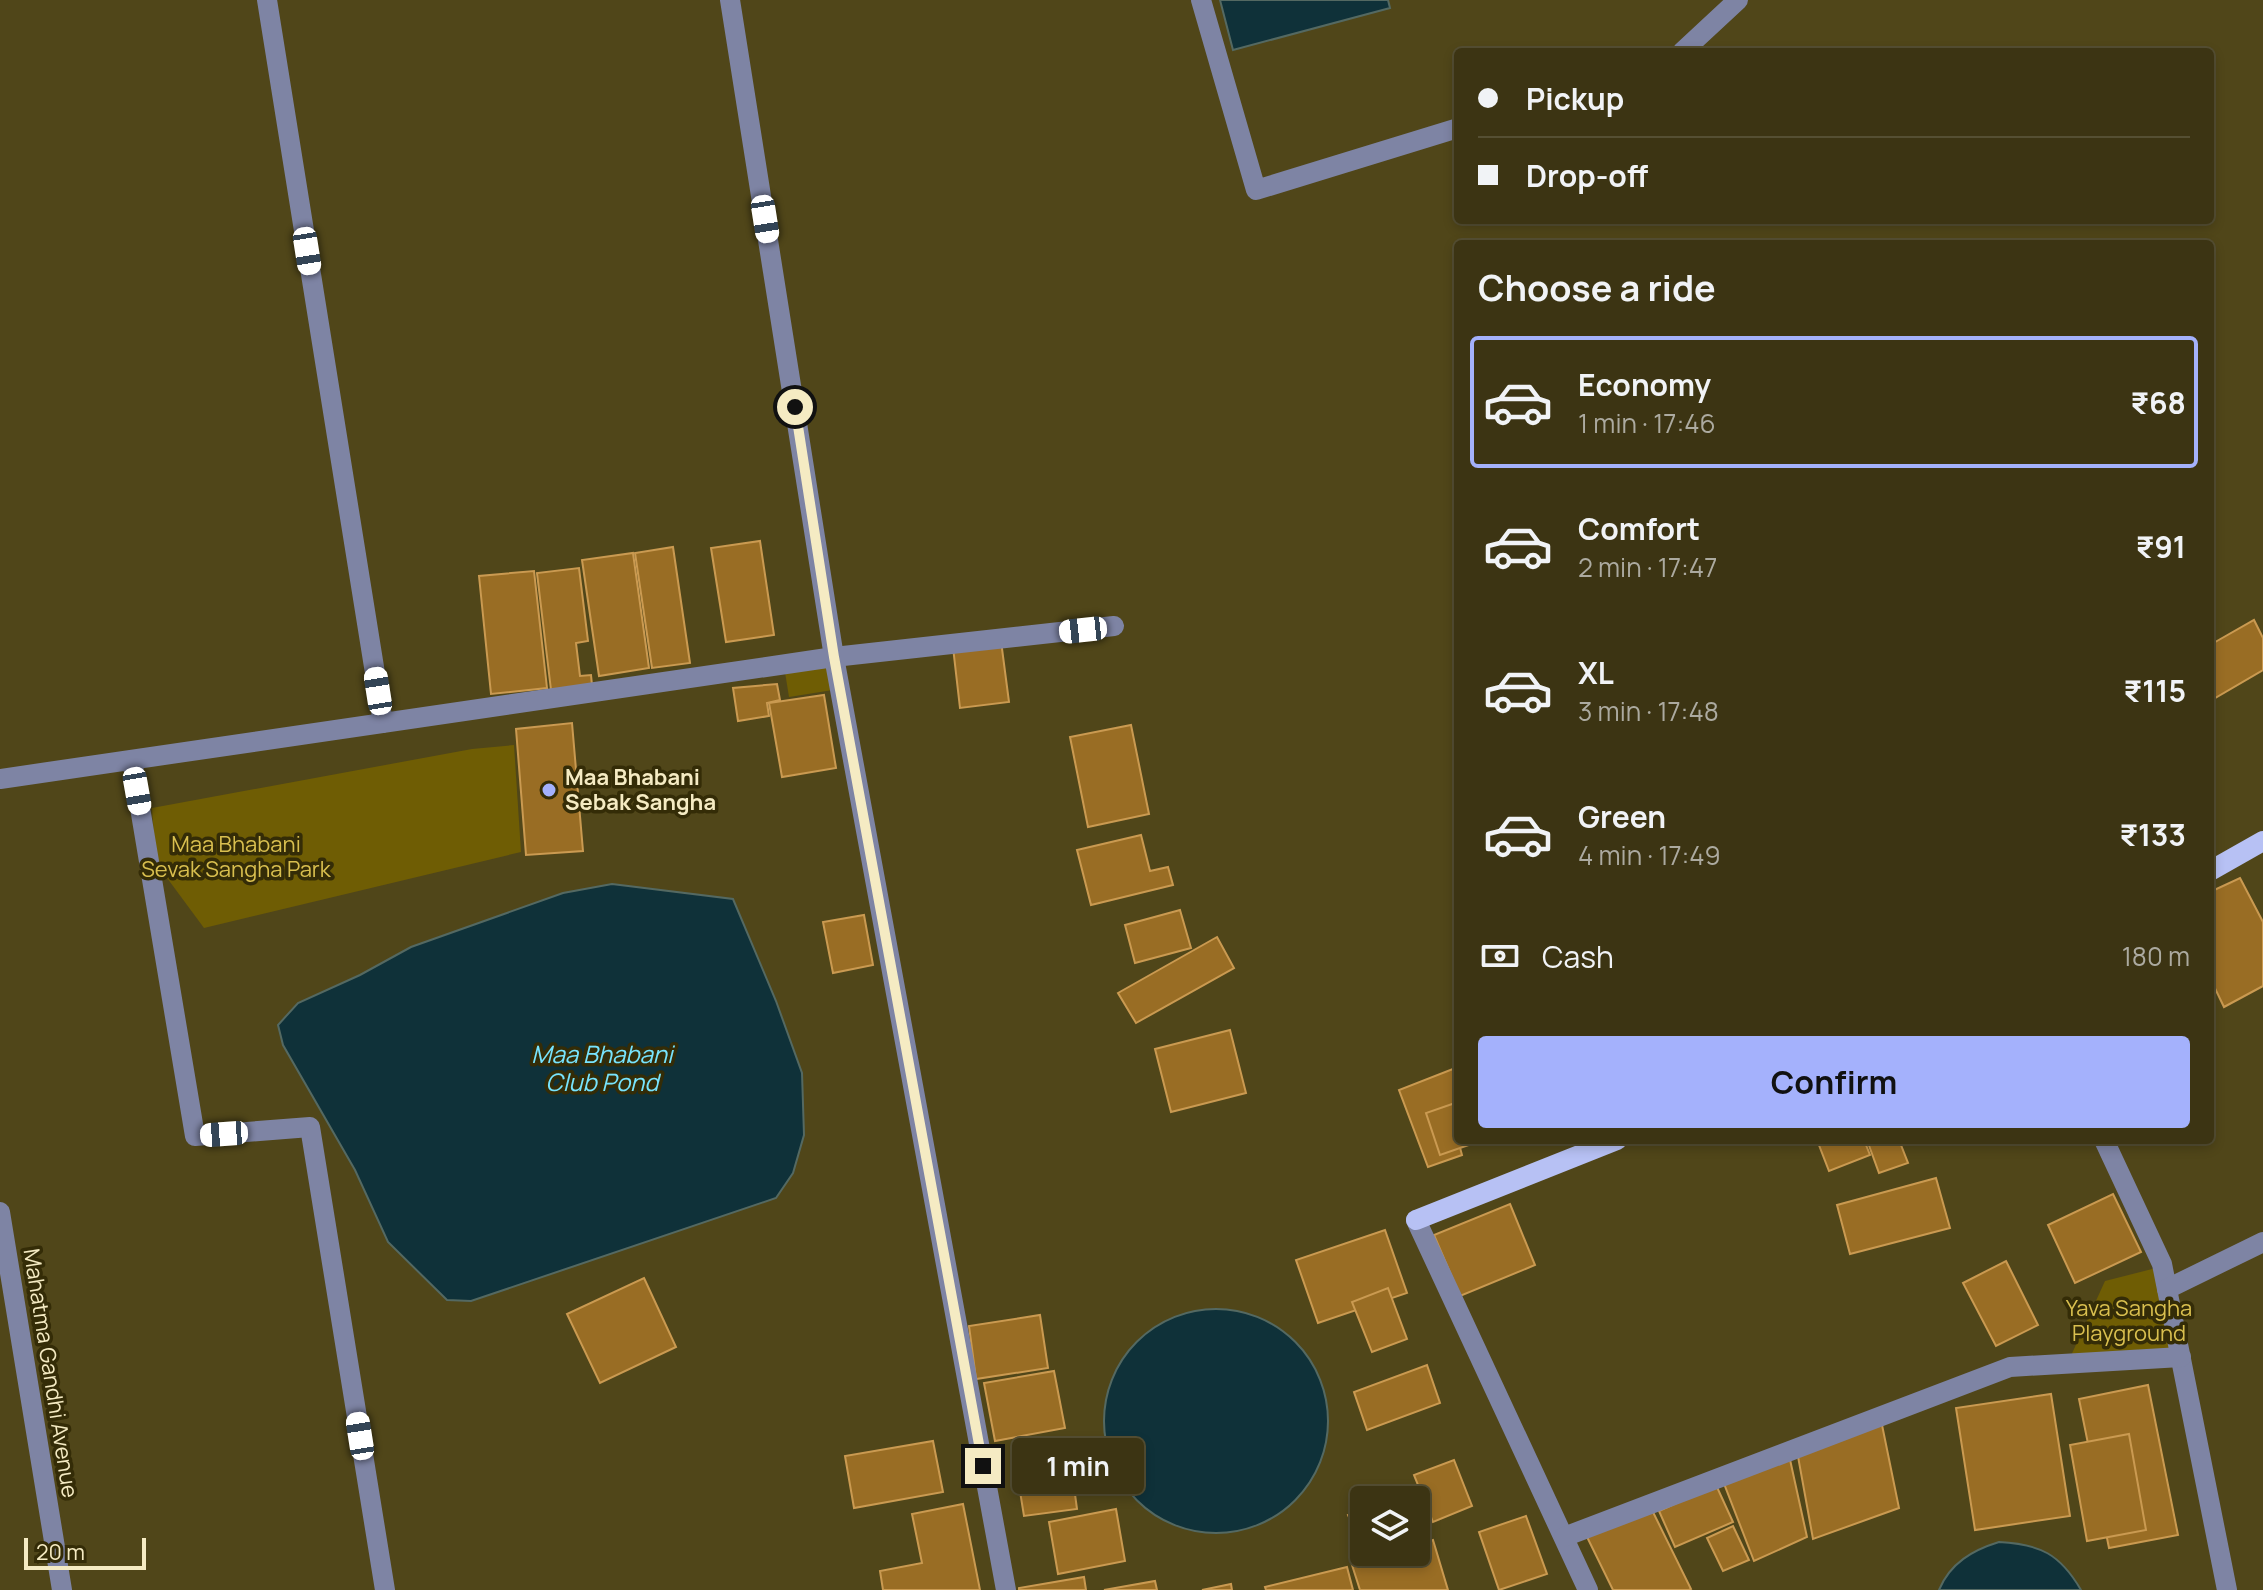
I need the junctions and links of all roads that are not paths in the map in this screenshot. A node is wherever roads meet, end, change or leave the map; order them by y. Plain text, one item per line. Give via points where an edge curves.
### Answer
1 (267, 0) edge
2 (730, 0) edge
3 (1201, 0) edge
4 (1732, 2) edge
5 (1686, 48) edge
6 (1454, 129) edge
7 (1114, 626) dead end
8 (834, 657) junction
9 (383, 723) junction
10 (132, 760) junction
11 (0, 779) edge
12 (2263, 841) edge
13 (2214, 869) edge
14 (1607, 1144) edge
15 (2106, 1144) edge
16 (0, 1212) edge
17 (1416, 1220) joint
18 (2263, 1242) edge
19 (2167, 1289) junction
20 (2181, 1357) junction
21 (1564, 1537) junction
22 (62, 1590) edge
23 (385, 1590) edge
24 (1006, 1590) edge
25 (1588, 1590) edge
26 (2227, 1590) edge

1 - 9 street
2 - 8 street
3 - 6 street via 1256,190
4 - 5 street
7 - 8 street
8 - 9 street
8 - 24 street
9 - 10 street
10 - 11 street
10 - 23 street via 195,1136 310,1127
12 - 13 main road
14 - 17 main road
15 - 19 street via 2162,1264
16 - 22 street, Mahatma Gandhi Avenue
17 - 21 street
18 - 19 street
19 - 20 street
20 - 21 street via 2010,1367
20 - 26 street
21 - 25 street

